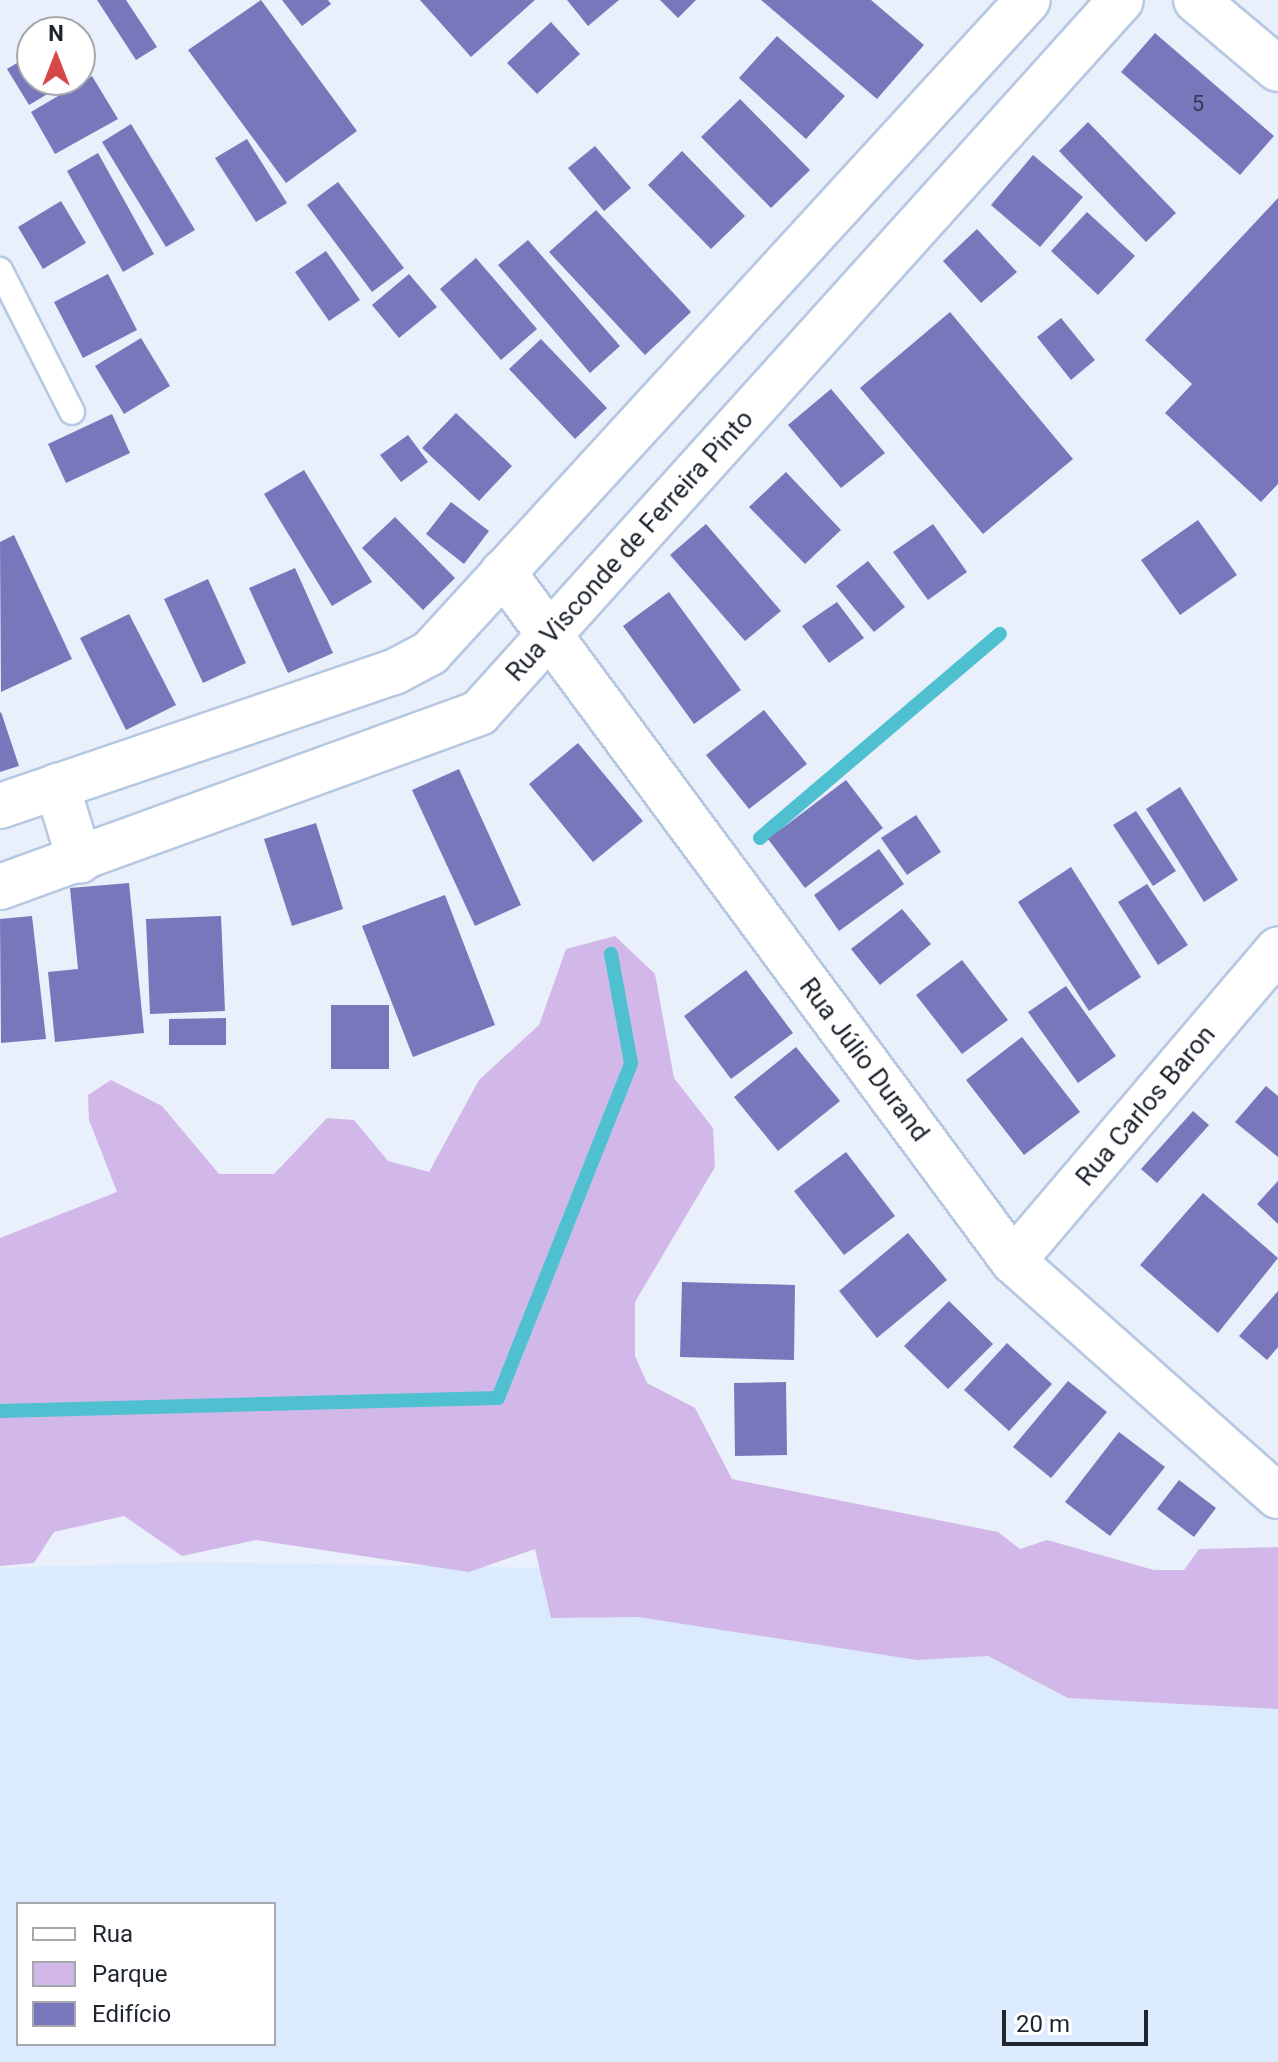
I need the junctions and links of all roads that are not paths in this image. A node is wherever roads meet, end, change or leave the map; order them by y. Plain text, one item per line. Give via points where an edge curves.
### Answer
1 (1028, 0) edge
2 (1121, 0) edge
3 (1196, 0) edge
4 (1278, 69) edge
5 (0, 270) edge
6 (72, 412) dead end
7 (503, 572) junction
8 (550, 635) junction
9 (57, 786) junction
10 (0, 806) edge
11 (80, 861) junction
12 (0, 887) edge
13 (1278, 950) edge
14 (1013, 1261) junction
15 (1278, 1496) edge

1 - 7 street
2 - 8 street, Rua Visconde de Ferreira Pinto
3 - 4 street
5 - 6 lane
7 - 8 street, Rua Júlio Durand
7 - 9 street via 430,653 394,672
8 - 11 street, Rua Visconde de Ferreira Pinto via 479,713
8 - 14 street, Rua Júlio Durand
9 - 10 street
9 - 11 street
11 - 12 street, Rua Visconde de Ferreira Pinto
13 - 14 street, Rua Carlos Baron
14 - 15 street, Rua Júlio Durand

